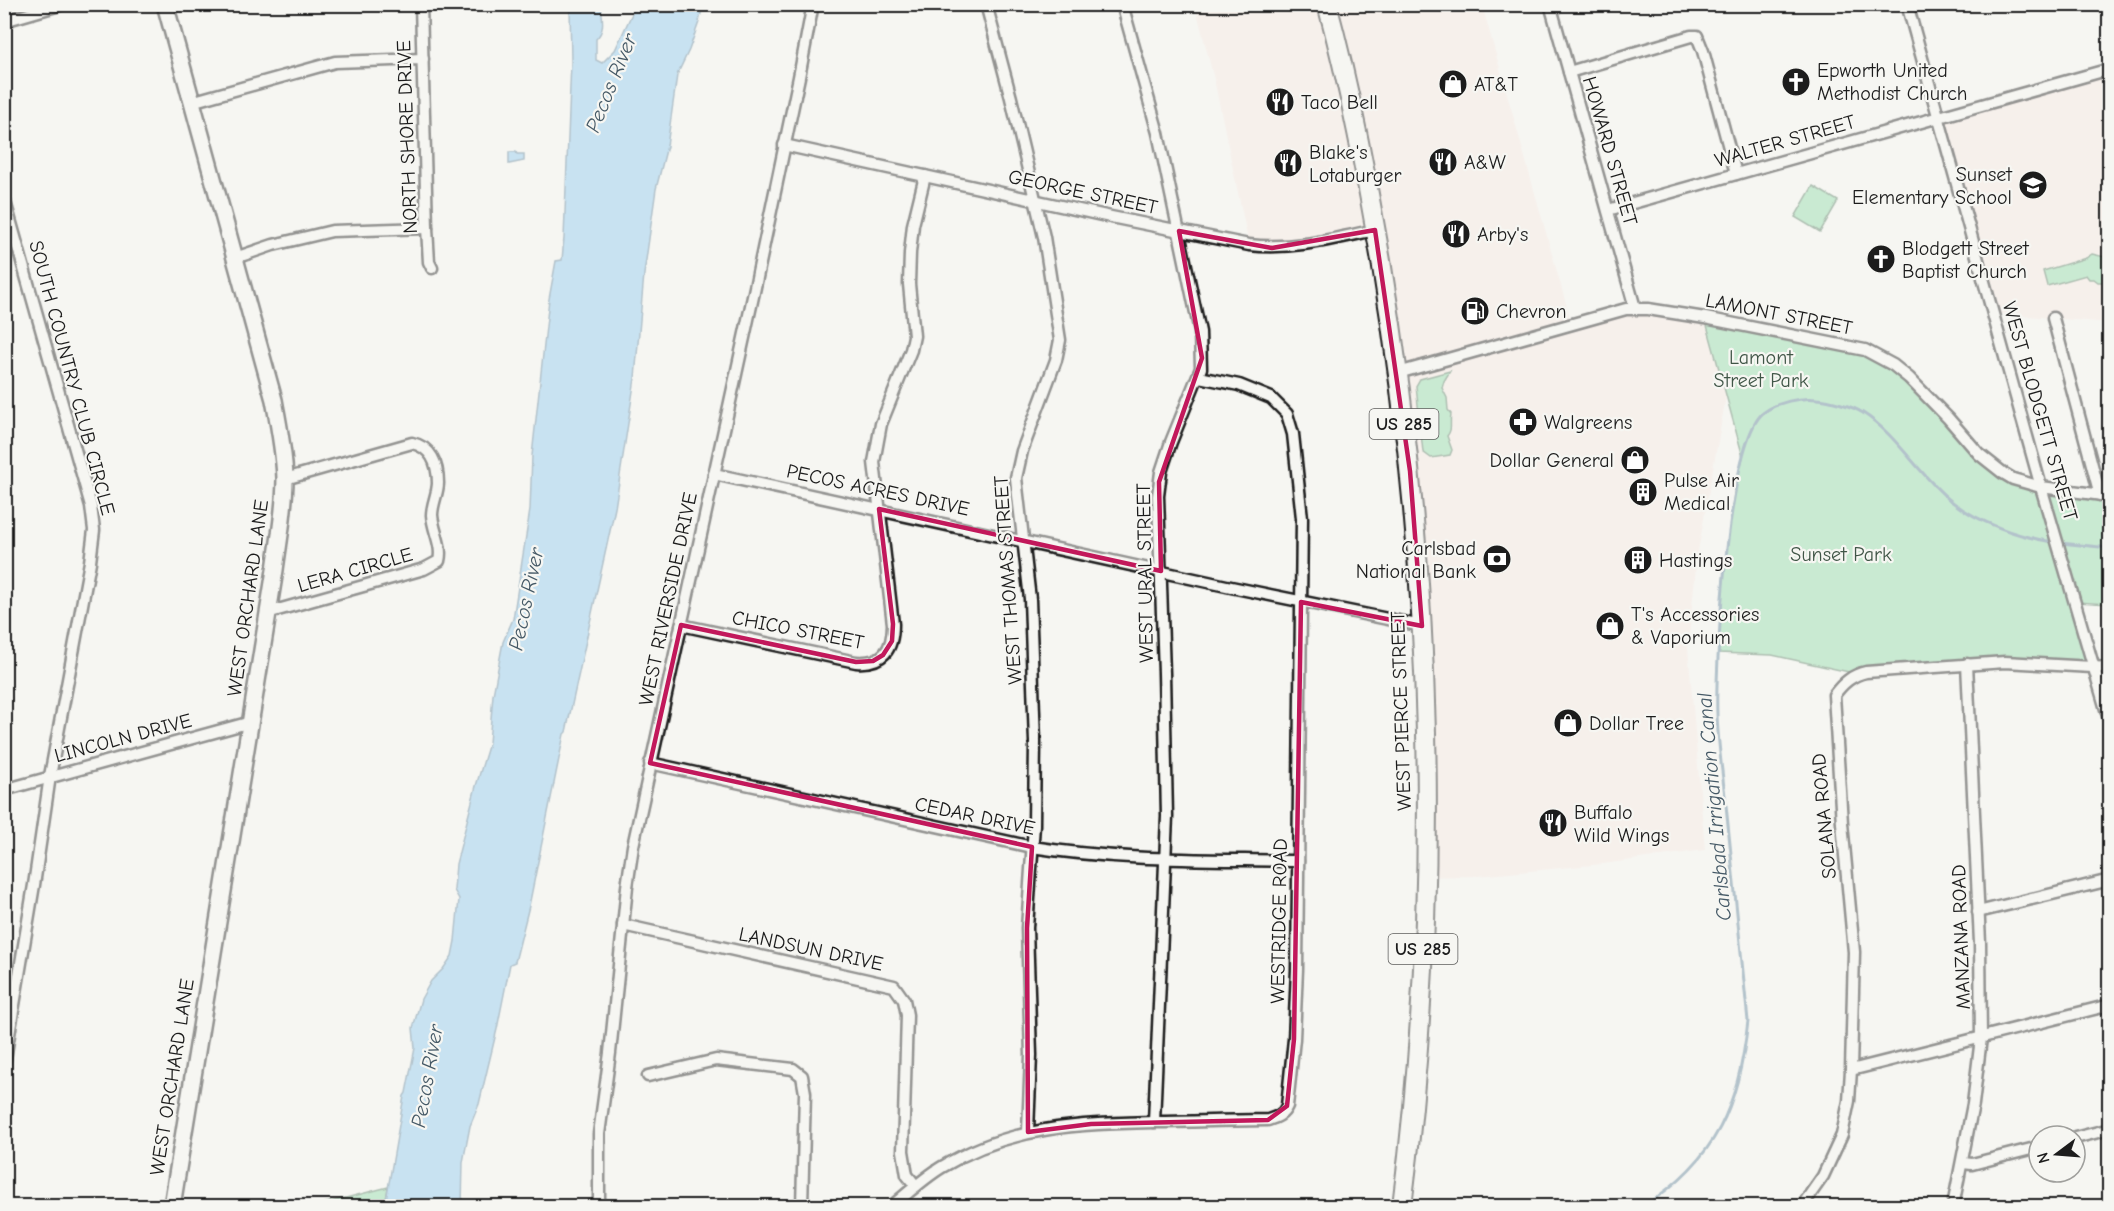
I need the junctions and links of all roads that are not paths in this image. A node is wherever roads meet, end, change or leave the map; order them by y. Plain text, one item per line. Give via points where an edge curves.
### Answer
1 (63, 4) edge
2 (165, 4) edge
3 (421, 4) edge
4 (813, 4) edge
5 (986, 4) edge
6 (1122, 4) edge
7 (1327, 4) edge
8 (1550, 4) edge
9 (1906, 4) edge
10 (4, 21) edge
11 (423, 59) junction
12 (2109, 69) edge
13 (1569, 72) junction
14 (191, 102) junction
15 (1938, 117) junction
16 (784, 145) junction
17 (1736, 174) junction
18 (925, 176) junction
19 (4, 198) edge
20 (1035, 200) junction
21 (1608, 210) junction
22 (6, 212) edge
23 (427, 228) junction
24 (1375, 230) junction
25 (1179, 231) junction
26 (235, 258) junction
27 (432, 268) dead end
28 (1635, 308) junction
29 (2053, 318) dead end
30 (1398, 373) junction
31 (1198, 377) junction
32 (714, 474) junction
33 (285, 479) junction
34 (2041, 487) junction
35 (2105, 496) edge
36 (879, 509) junction
37 (1022, 540) junction
38 (1161, 571) junction
39 (1301, 602) junction
40 (267, 614) junction
41 (681, 625) junction
42 (1422, 626) junction
43 (1967, 664) junction
44 (2093, 667) junction
45 (2109, 668) edge
46 (251, 722) junction
47 (2109, 723) edge
48 (650, 763) junction
49 (50, 776) junction
50 (4, 790) edge
51 (1032, 847) junction
52 (1164, 859) junction
53 (1298, 861) junction
54 (2109, 880) edge
55 (1978, 912) junction
56 (623, 925) junction
57 (2109, 1005) edge
58 (1982, 1038) junction
59 (4, 1065) edge
60 (1851, 1070) junction
61 (648, 1076) dead end
62 (1154, 1122) junction
63 (2109, 1129) edge
64 (1028, 1132) junction
65 (2087, 1135) edge
66 (2027, 1150) edge
67 (1963, 1163) junction
68 (916, 1186) junction
69 (172, 1206) edge
70 (598, 1206) edge
71 (802, 1206) edge
72 (892, 1206) edge
73 (1401, 1206) edge
74 (1802, 1206) edge
75 (1953, 1206) edge

1 - 10 street
2 - 14 street, WEST ORCHARD LANE
3 - 11 street, NORTH SHORE DRIVE
4 - 16 street, WEST RIVERSIDE DRIVE
5 - 20 street, WEST THOMAS STREET
6 - 25 street, WEST URAL STREET via 1158,133
7 - 24 highway, WEST PIERCE STREET / US 285
8 - 13 street, HOWARD STREET
9 - 15 street, WEST BLODGETT STREET
11 - 14 street via 335,62
11 - 23 street, NORTH SHORE DRIVE
12 - 15 street, WALTER STREET
13 - 17 street via 1697,36
13 - 21 street, HOWARD STREET
14 - 26 street, WEST ORCHARD LANE
15 - 17 street, WALTER STREET
15 - 34 street, WEST BLODGETT STREET
16 - 18 street, GEORGE STREET
16 - 32 street, WEST RIVERSIDE DRIVE
17 - 21 street, WALTER STREET
18 - 20 street, GEORGE STREET
18 - 36 street, CHICO STREET via 910,253 914,336 876,444 874,470
19 - 22 street, SOUTH COUNTRY CLUB CIRCLE
20 - 25 street, GEORGE STREET
20 - 37 street, WEST THOMAS STREET via 1060,340 1017,468
21 - 28 street, HOWARD STREET
22 - 49 street, SOUTH COUNTRY CLUB CIRCLE via 94,523
23 - 26 street via 332,231
23 - 27 street, NORTH SHORE DRIVE
24 - 25 street, GEORGE STREET via 1272,248
24 - 30 highway, WEST PIERCE STREET / US 285
25 - 31 street, WEST URAL STREET via 1200,332 1202,358
26 - 33 street, WEST ORCHARD LANE via 274,400
28 - 30 street, LAMONT STREET
28 - 34 street, LAMONT STREET via 1865,350 1909,378 1993,466 2013,479
29 - 35 street
30 - 42 highway, WEST PIERCE STREET / US 285
31 - 38 street, WEST URAL STREET via 1159,482
31 - 39 street, WESTRIDGE ROAD via 1261,393 1278,403 1290,420 1302,518
32 - 36 street, PECOS ACRES DRIVE
32 - 41 street, WEST RIVERSIDE DRIVE
33 - 40 street, WEST ORCHARD LANE
33 - 40 street, LERA CIRCLE via 419,444 434,459 438,482 432,513 441,554 439,561 424,568
34 - 35 street, LAMONT STREET
34 - 44 street, WEST BLODGETT STREET
36 - 37 street, PECOS ACRES DRIVE
36 - 41 street, CHICO STREET via 893,634 889,648 878,659 856,662
37 - 38 street, PECOS ACRES DRIVE
37 - 51 street, WEST THOMAS STREET via 1032,634 1036,790
38 - 39 street, PECOS ACRES DRIVE
38 - 52 street, WEST URAL STREET via 1167,816
39 - 42 street, PECOS ACRES DRIVE
39 - 53 street, WESTRIDGE ROAD
40 - 46 street, WEST ORCHARD LANE
41 - 48 street, WEST RIVERSIDE DRIVE
42 - 73 highway, WEST PIERCE STREET / US 285 via 1426,877 1414,1093
43 - 44 street, SOLANA ROAD via 2022,662
43 - 55 street, MANZANA ROAD
43 - 60 street, SOLANA ROAD via 1858,674 1846,680 1834,695 1854,952
44 - 45 street, SOLANA ROAD
44 - 47 street, WEST BLODGETT STREET
46 - 49 street, LINCOLN DRIVE
46 - 69 street, WEST ORCHARD LANE
48 - 51 street, CEDAR DRIVE
48 - 56 street, WEST RIVERSIDE DRIVE via 633,846
49 - 50 street, LINCOLN DRIVE
49 - 59 street, SOUTH COUNTRY CLUB CIRCLE
51 - 52 street, CEDAR DRIVE
51 - 64 street, WEST THOMAS STREET via 1027,928 1031,1054
52 - 53 street, CEDAR DRIVE
52 - 62 street, WEST URAL STREET
53 - 62 street, WESTRIDGE ROAD via 1294,1038 1289,1098 1284,1112 1268,1120
54 - 55 street
55 - 58 street, MANZANA ROAD
56 - 68 street, LANDSUN DRIVE via 894,987 904,1000 907,1016 903,1151 907,1175
56 - 70 street, WEST RIVERSIDE DRIVE via 599,1134
57 - 58 street
58 - 60 street
58 - 67 street, MANZANA ROAD
60 - 74 street, SOLANA ROAD via 1842,1135 1823,1176
61 - 71 street via 716,1060 797,1071 805,1093
62 - 64 street, WESTRIDGE ROAD
63 - 65 street
64 - 68 street, WESTRIDGE ROAD via 967,1153
66 - 67 street
67 - 75 street, MANZANA ROAD
68 - 72 street, WESTRIDGE ROAD

